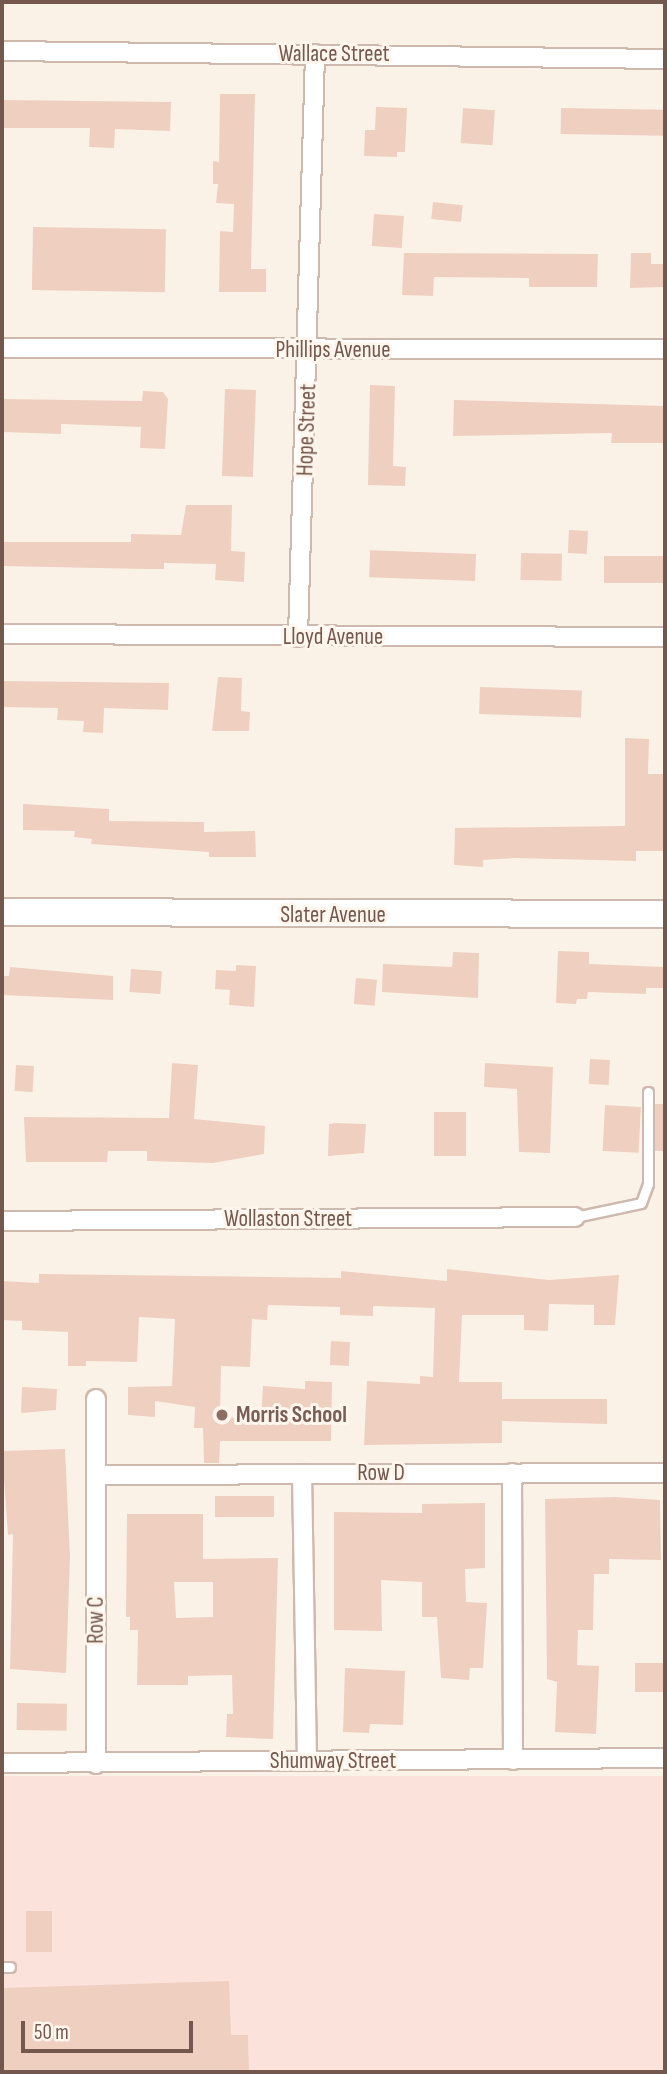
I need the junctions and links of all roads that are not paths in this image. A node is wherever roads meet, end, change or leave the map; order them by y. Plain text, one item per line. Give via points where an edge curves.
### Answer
1 (2, 51) edge
2 (315, 54) junction
3 (665, 59) edge
4 (2, 348) edge
5 (665, 349) edge
6 (310, 351) junction
7 (2, 634) edge
8 (298, 637) junction
9 (665, 637) edge
10 (2, 912) edge
11 (665, 914) edge
12 (648, 1092) dead end
13 (575, 1217) joint
14 (2, 1220) edge
15 (96, 1399) dead end
16 (512, 1473) junction
17 (665, 1473) edge
18 (302, 1474) junction
19 (96, 1475) junction
20 (665, 1758) edge
21 (513, 1760) junction
22 (307, 1761) junction
23 (2, 1763) edge
24 (96, 1765) junction

1 - 2 street, Wallace Street
2 - 3 street, Wallace Street
2 - 6 street, Hope Street
4 - 6 street, Phillips Avenue
5 - 6 street, Phillips Avenue
6 - 8 street, Hope Street
7 - 8 street, Lloyd Avenue
8 - 9 street, Lloyd Avenue
10 - 11 street, Slater Avenue
12 - 13 lane via 648,1184 641,1203
13 - 14 street, Wollaston Street
15 - 19 street, Row C
16 - 17 street, Row D
16 - 18 street, Row D
16 - 21 street
18 - 19 street, Row D
18 - 22 street
19 - 24 street, Row C
20 - 21 street, Shumway Street
21 - 22 street, Shumway Street
22 - 24 street, Shumway Street
23 - 24 street, Shumway Street

